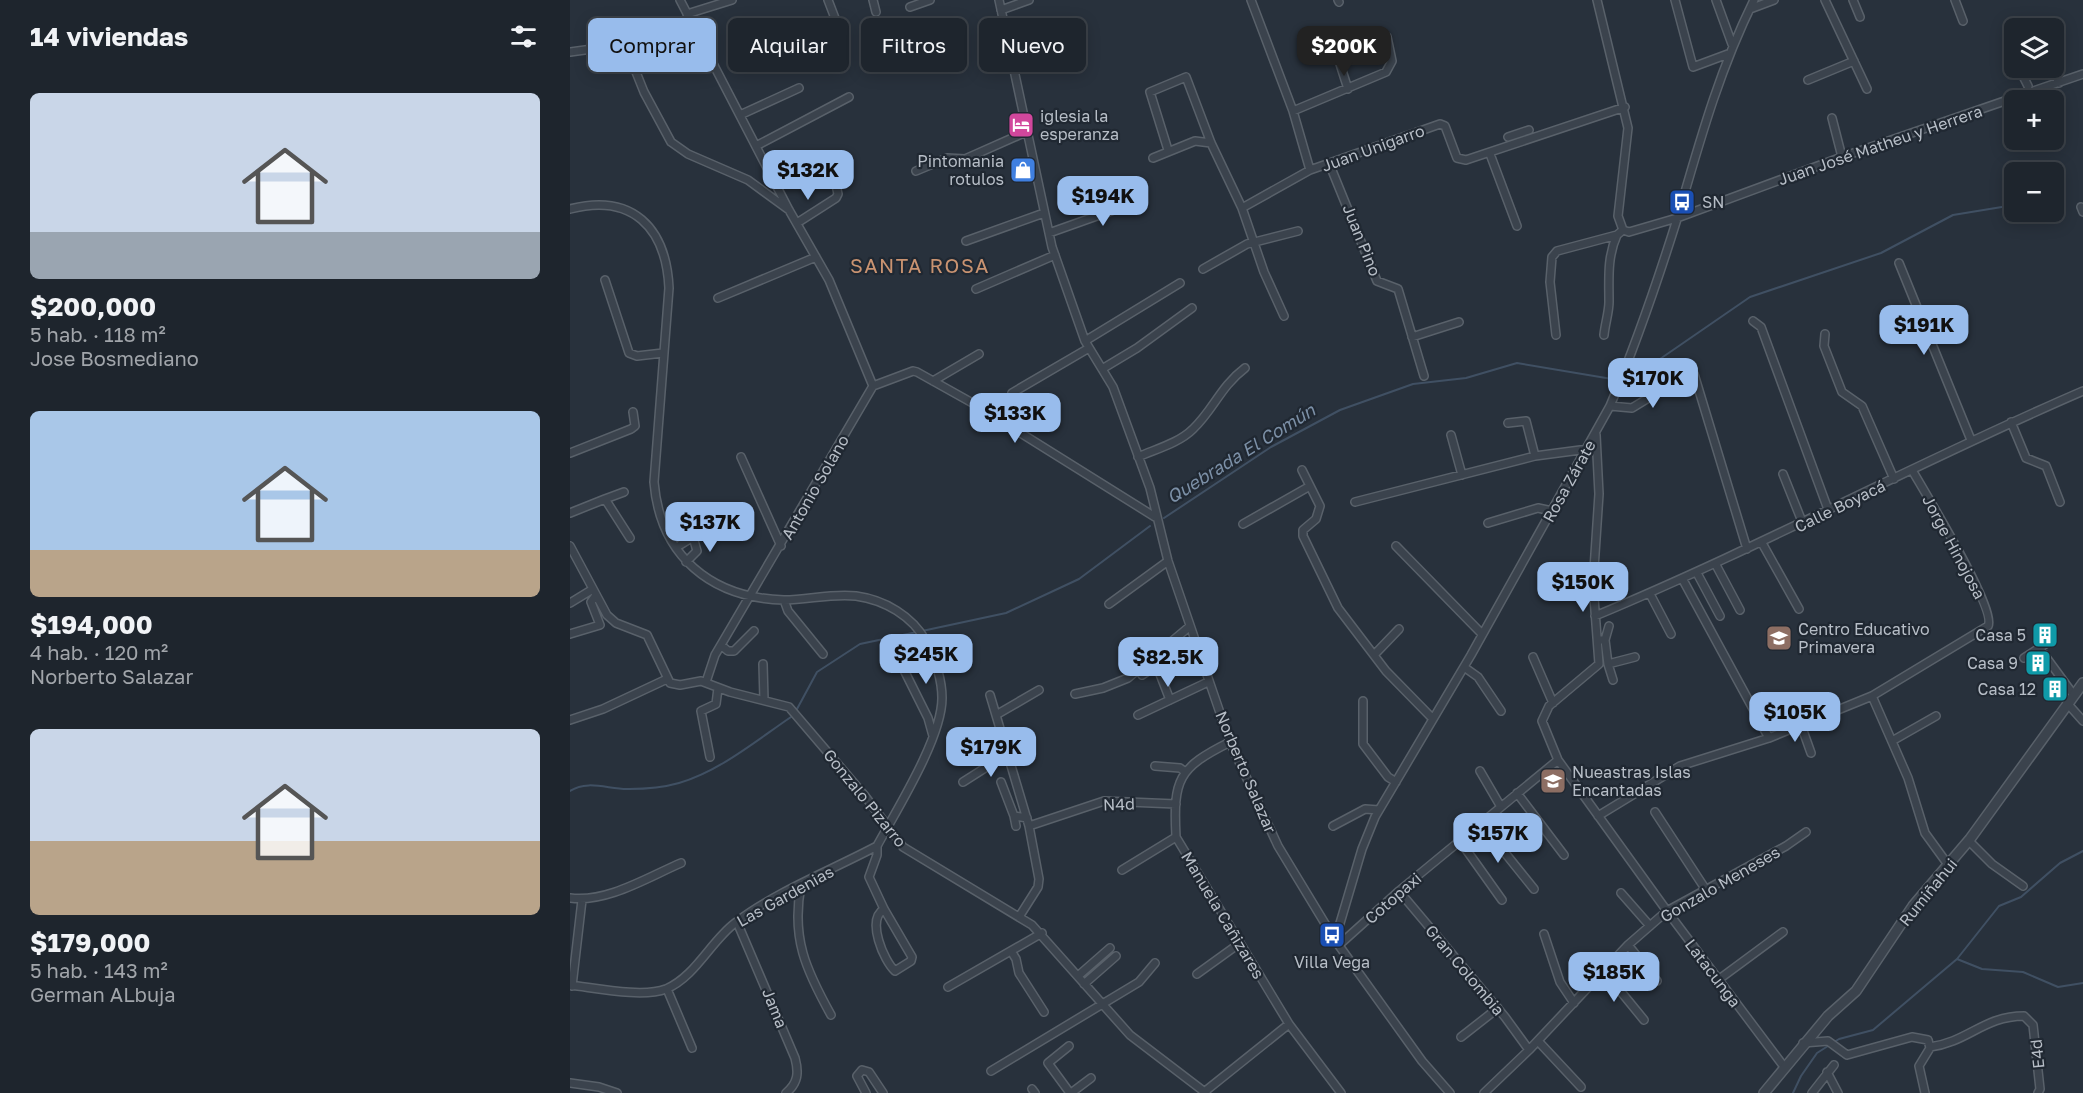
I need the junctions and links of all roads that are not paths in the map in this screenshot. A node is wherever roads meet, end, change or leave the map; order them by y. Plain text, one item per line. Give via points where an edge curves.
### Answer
1 (680, 0) edge
2 (732, 0) edge
3 (828, 0) edge
4 (873, 0) edge
5 (930, 0) edge
6 (999, 0) edge
7 (1029, 0) edge
8 (1251, 0) edge
9 (1597, 0) edge
10 (1675, 0) edge
11 (1716, 0) edge
12 (1754, 0) edge
13 (1774, 0) edge
14 (1825, 0) edge
15 (1853, 0) edge
16 (1955, 0) edge
17 (910, 7) dead end
18 (1750, 9) junction
19 (1001, 10) junction
20 (876, 12) dead end
21 (687, 14) junction
22 (1860, 17) dead end
23 (835, 18) edge
24 (1963, 21) dead end
25 (1331, 36) dead end
26 (1386, 37) dead end
27 (1732, 44) junction
28 (570, 52) edge
29 (1728, 54) junction
30 (1854, 61) junction
31 (2083, 74) edge
32 (2024, 78) edge
33 (2057, 78) edge
34 (1808, 80) dead end
35 (2059, 83) junction
36 (2028, 86) dead end
37 (799, 88) dead end
38 (1347, 89) junction
39 (1867, 89) dead end
40 (849, 97) dead end
41 (1625, 107) junction
42 (1293, 111) junction
43 (740, 116) junction
44 (1832, 118) dead end
45 (1528, 130) dead end
46 (1026, 132) junction
47 (1211, 143) junction
48 (1518, 145) junction
49 (756, 146) junction
50 (1168, 150) junction
51 (1490, 154) junction
52 (1842, 157) junction
53 (1153, 158) dead end
54 (1329, 163) junction
55 (1310, 170) junction
56 (916, 171) dead end
57 (836, 185) dead end
58 (1139, 201) dead end
59 (1242, 208) junction
60 (570, 209) edge
61 (789, 210) junction
62 (1044, 213) junction
63 (1677, 218) junction
64 (797, 223) junction
65 (1517, 226) dead end
66 (1298, 231) dead end
67 (1626, 231) junction
68 (1049, 233) junction
69 (1617, 236) junction
70 (966, 242) dead end
71 (1253, 242) junction
72 (1055, 255) junction
73 (816, 257) junction
74 (1899, 263) dead end
75 (1203, 269) dead end
76 (605, 280) dead end
77 (1180, 283) dead end
78 (976, 289) dead end
79 (718, 298) dead end
80 (1192, 308) dead end
81 (1284, 316) dead end
82 (1752, 321) dead end
83 (1459, 322) dead end
84 (1825, 334) dead end
85 (1556, 335) dead end
86 (1604, 335) dead end
87 (1412, 338) junction
88 (1087, 344) junction
89 (663, 353) junction
90 (979, 354) dead end
91 (1245, 368) dead end
92 (1102, 369) junction
93 (1694, 375) dead end
94 (1424, 376) dead end
95 (1683, 376) dead end
96 (933, 381) junction
97 (873, 386) junction
98 (2083, 391) edge
99 (1012, 393) dead end
100 (1610, 406) junction
101 (633, 412) dead end
102 (2011, 422) junction
103 (1508, 423) dead end
104 (1596, 433) junction
105 (1451, 435) dead end
106 (1971, 440) junction
107 (1588, 449) junction
108 (570, 453) edge
109 (1535, 456) junction
110 (741, 457) dead end
111 (1138, 457) junction
112 (1302, 470) dead end
113 (1912, 470) junction
114 (1783, 474) dead end
115 (1462, 475) junction
116 (1894, 479) junction
117 (1310, 486) junction
118 (624, 492) dead end
119 (605, 499) junction
120 (1355, 502) dead end
121 (2060, 502) dead end
122 (1552, 512) junction
123 (1829, 512) junction
124 (570, 513) edge
125 (1155, 517) junction
126 (1488, 523) dead end
127 (1243, 524) dead end
128 (1803, 524) junction
129 (715, 528) dead end
130 (693, 537) junction
131 (630, 538) dead end
132 (1762, 543) junction
133 (680, 545) dead end
134 (570, 546) edge
135 (781, 546) junction
136 (1396, 546) dead end
137 (1747, 549) junction
138 (1168, 561) junction
139 (686, 562) junction
140 (1716, 565) junction
141 (1697, 573) junction
142 (1683, 580) junction
143 (594, 592) junction
144 (1650, 594) junction
145 (751, 596) junction
146 (784, 600) junction
147 (570, 603) edge
148 (1109, 604) dead end
149 (1799, 609) dead end
150 (1740, 610) dead end
151 (1595, 616) junction
152 (1720, 616) dead end
153 (1609, 626) dead end
154 (1189, 627) junction
155 (1399, 629) dead end
156 (754, 631) dead end
157 (570, 634) edge
158 (1482, 634) junction
159 (1671, 634) dead end
160 (2053, 639) dead end
161 (1601, 640) junction
162 (722, 646) junction
163 (2040, 649) junction
164 (823, 654) dead end
165 (1375, 654) junction
166 (1533, 657) dead end
167 (1635, 657) dead end
168 (2024, 658) dead end
169 (763, 664) dead end
170 (901, 664) dead end
171 (1608, 664) junction
172 (1464, 667) junction
173 (1142, 675) dead end
174 (667, 679) junction
175 (1614, 680) dead end
176 (706, 682) junction
177 (1208, 682) junction
178 (2083, 683) edge
179 (718, 688) junction
180 (1039, 690) dead end
181 (1075, 694) dead end
182 (2073, 694) junction
183 (990, 695) dead end
184 (1872, 696) junction
185 (764, 700) junction
186 (1170, 700) junction
187 (1363, 701) dead end
188 (1553, 703) junction
189 (2067, 703) junction
190 (1501, 711) dead end
191 (996, 715) junction
192 (1138, 715) dead end
193 (1936, 716) dead end
194 (1433, 719) junction
195 (570, 720) edge
196 (2083, 721) edge
197 (1801, 725) junction
198 (933, 736) junction
199 (1769, 738) junction
200 (1892, 741) junction
201 (1230, 742) junction
202 (1811, 753) dead end
203 (1007, 754) junction
204 (710, 758) dead end
205 (1558, 760) junction
206 (1155, 766) dead end
207 (1184, 771) junction
208 (1480, 771) dead end
209 (963, 782) dead end
210 (1000, 782) dead end
211 (1396, 782) junction
212 (1517, 794) junction
213 (1176, 804) junction
214 (1501, 807) junction
215 (1379, 810) junction
216 (1655, 812) dead end
217 (1014, 816) junction
218 (1598, 816) junction
219 (1028, 822) junction
220 (1481, 823) junction
221 (1016, 826) dead end
222 (1333, 826) dead end
223 (887, 827) junction
224 (1806, 832) dead end
225 (1176, 837) junction
226 (1460, 841) junction
227 (1969, 841) junction
228 (877, 846) junction
229 (1564, 855) dead end
230 (681, 863) dead end
231 (1948, 866) junction
232 (1122, 870) dead end
233 (801, 885) junction
234 (2023, 886) dead end
235 (1534, 889) dead end
236 (1706, 890) junction
237 (1399, 891) junction
238 (1621, 893) dead end
239 (570, 898) edge
240 (582, 900) junction
241 (1502, 900) dead end
242 (884, 909) junction
243 (1667, 911) junction
244 (1019, 917) junction
245 (737, 922) junction
246 (1650, 926) junction
247 (1783, 932) dead end
248 (1041, 933) junction
249 (1544, 934) dead end
250 (1337, 943) junction
251 (1240, 944) junction
252 (1628, 945) junction
253 (1110, 948) dead end
254 (1011, 951) junction
255 (1116, 956) dead end
256 (1155, 963) dead end
257 (1604, 971) junction
258 (1197, 974) dead end
259 (1078, 976) junction
260 (1718, 980) junction
261 (1657, 981) dead end
262 (1084, 984) junction
263 (571, 986) edge
264 (948, 987) dead end
265 (667, 989) junction
266 (1574, 1003) junction
267 (1102, 1006) junction
268 (1498, 1008) junction
269 (1044, 1012) dead end
270 (831, 1015) dead end
271 (1644, 1020) dead end
272 (1289, 1024) junction
273 (1461, 1036) dead end
274 (1538, 1041) junction
275 (1803, 1043) junction
276 (1069, 1046) dead end
277 (1930, 1047) junction
278 (692, 1048) dead end
279 (1529, 1050) junction
280 (1834, 1065) dead end
281 (1785, 1068) junction
282 (991, 1071) dead end
283 (1827, 1072) junction
284 (1091, 1078) dead end
285 (570, 1083) edge
286 (1581, 1087) dead end
287 (2039, 1091) edge
288 (617, 1093) edge
289 (786, 1093) edge
290 (866, 1093) edge
291 (883, 1093) edge
292 (1071, 1093) edge
293 (1205, 1093) edge
294 (1341, 1093) edge
295 (1450, 1093) edge
296 (1484, 1093) edge
297 (1764, 1093) edge
298 (1812, 1093) edge
299 (1838, 1093) edge
300 (1925, 1093) edge

1 - 21 street
2 - 21 street
3 - 23 street
4 - 20 street
5 - 17 street
6 - 19 street, Norberto Salazar
7 - 19 street
8 - 42 street
9 - 41 street
10 - 29 street via 1693,67
11 - 27 street
12 - 18 street, Rosa Zárate
13 - 18 street
14 - 30 street
15 - 22 street
16 - 24 street
18 - 27 street, Rosa Zárate
19 - 46 street, Norberto Salazar
21 - 43 street
25 - 38 street
26 - 38 street via 1390,68
27 - 29 street, Rosa Zárate
28 - 61 street via 626,47 671,142 748,180
29 - 63 street, Rosa Zárate
30 - 34 street
30 - 39 street
31 - 35 street, Juan José Matheu y Herrera
32 - 36 street
33 - 35 street
35 - 52 street, Juan José Matheu y Herrera
37 - 43 street
38 - 42 street
40 - 49 street
41 - 48 street, Juan Unigarro
41 - 67 street via 1628,128 1618,216
42 - 55 street
43 - 49 street
44 - 52 street
45 - 48 street via 1512,136
46 - 56 street via 965,159 947,158
46 - 62 street, Norberto Salazar
47 - 50 street via 1195,141
47 - 50 street via 1189,80 1182,77 1150,93
47 - 59 street
48 - 51 street, Juan Unigarro
49 - 61 street
50 - 53 street
51 - 54 street, Juan Unigarro via 1457,158 1445,126 1440,124
51 - 65 street
52 - 63 street, Juan José Matheu y Herrera
54 - 55 street, Juan Unigarro
54 - 87 street, Juan Pino via 1377,281 1398,290
55 - 59 street, Juan Unigarro
57 - 64 street via 836,198
58 - 68 street
59 - 71 street
60 - 89 street via 595,203 623,209 649,226 656,236 669,273
61 - 64 street
62 - 68 street, Norberto Salazar
62 - 70 street
63 - 67 street, Juan José Matheu y Herrera
63 - 100 street, Rosa Zárate
64 - 73 street
66 - 71 street
67 - 69 street
68 - 72 street, Norberto Salazar
69 - 85 street via 1557,251 1552,256 1550,282
69 - 86 street via 1610,257
71 - 75 street
71 - 81 street
72 - 78 street
72 - 88 street, Norberto Salazar
73 - 79 street
73 - 97 street
74 - 106 street
76 - 89 street via 629,353
77 - 88 street
80 - 92 street
82 - 123 street via 1761,327
83 - 87 street
84 - 116 street via 1824,346 1844,395 1862,406
87 - 94 street, Juan Pino
88 - 92 street, Norberto Salazar
88 - 99 street
89 - 139 street via 655,498 663,526
90 - 96 street
91 - 111 street via 1228,381 1187,435
92 - 111 street, Norberto Salazar via 1113,387
93 - 137 street
95 - 100 street via 1632,408
96 - 97 street via 913,371
96 - 125 street
97 - 135 street, Antonio Solano
98 - 102 street, Calle Boyacá
100 - 104 street, Rosa Zárate
101 - 108 street via 635,426 631,429
102 - 106 street, Calle Boyacá
102 - 121 street via 2026,459 2046,466
103 - 109 street via 1525,420
104 - 107 street, Rosa Zárate
104 - 151 street via 1599,495 1593,584
105 - 115 street
106 - 113 street, Calle Boyacá
107 - 109 street
107 - 122 street, Rosa Zárate
109 - 115 street
110 - 135 street
111 - 125 street, Norberto Salazar via 1150,488
112 - 117 street
113 - 116 street, Calle Boyacá
113 - 184 street, Jorge Hinojosa via 1990,618 1988,626
114 - 128 street
115 - 120 street
116 - 123 street, Calle Boyacá
117 - 127 street
117 - 165 street via 1320,512 1305,526 1303,536 1338,608
118 - 119 street
119 - 124 street
119 - 131 street
122 - 126 street via 1538,508
122 - 158 street, Rosa Zárate
123 - 128 street, Calle Boyacá
125 - 138 street, Norberto Salazar
128 - 132 street, Calle Boyacá
129 - 130 street via 709,527
130 - 133 street
130 - 139 street via 697,551
132 - 137 street, Calle Boyacá
132 - 149 street
134 - 143 street
135 - 145 street, Antonio Solano
136 - 158 street
137 - 140 street, Calle Boyacá
138 - 148 street
138 - 154 street, Norberto Salazar
139 - 145 street via 721,587
140 - 141 street, Calle Boyacá
140 - 150 street
141 - 142 street, Calle Boyacá
141 - 152 street
142 - 144 street, Calle Boyacá
142 - 199 street
143 - 147 street
143 - 157 street via 591,602 600,625
143 - 174 street via 612,621 640,630 650,639
144 - 151 street, Calle Boyacá
144 - 159 street
145 - 146 street
145 - 162 street, Antonio Solano
146 - 164 street via 788,611
146 - 198 street via 855,596 884,604 907,618 923,636 938,671 941,710
151 - 161 street
153 - 161 street
154 - 177 street, Norberto Salazar
154 - 181 street via 1128,678
155 - 165 street
156 - 162 street via 734,651
158 - 172 street, Rosa Zárate
160 - 163 street
161 - 171 street
161 - 188 street via 1597,668
162 - 176 street, Antonio Solano
163 - 168 street
163 - 182 street
165 - 194 street
166 - 188 street
167 - 171 street
169 - 185 street
170 - 198 street
171 - 175 street
172 - 190 street via 1478,677
172 - 194 street, Rosa Zárate
173 - 186 street via 1158,669
174 - 176 street via 675,685
174 - 195 street
176 - 179 street, Gonzalo Pizarro
177 - 186 street
177 - 201 street, Norberto Salazar
178 - 182 street, Rumiñahui
179 - 185 street, Gonzalo Pizarro
179 - 204 street via 716,704 700,711
180 - 191 street
182 - 189 street, Rumiñahui
183 - 191 street
184 - 197 street
184 - 200 street
185 - 223 street, Gonzalo Pizarro via 797,714
186 - 192 street
187 - 211 street via 1363,744
188 - 205 street, Latacunga via 1542,721
189 - 196 street
189 - 227 street, Rumiñahui
191 - 203 street
193 - 200 street
194 - 211 street, Rosa Zárate
197 - 199 street
197 - 202 street
198 - 223 street
199 - 218 street via 1680,766
200 - 231 street via 1925,833
201 - 207 street via 1205,754
201 - 250 street, Norberto Salazar via 1278,846
203 - 209 street
203 - 219 street
205 - 212 street, Cotopaxi
205 - 218 street, Latacunga
206 - 207 street
207 - 213 street, Manuela Cañizares
208 - 214 street
210 - 217 street
211 - 215 street, Rosa Zárate
212 - 214 street, Cotopaxi
212 - 229 street
213 - 219 street, N4d via 1104,801
213 - 225 street, Manuela Cañizares
214 - 220 street, Cotopaxi
215 - 222 street via 1365,809
215 - 250 street, Rosa Zárate via 1362,849
216 - 236 street
217 - 219 street
217 - 221 street
218 - 243 street, Latacunga
219 - 244 street via 1039,879
220 - 226 street, Cotopaxi
220 - 235 street
223 - 228 street
223 - 244 street, Gonzalo Pizarro via 915,856
224 - 236 street, Gonzalo Meneses
225 - 232 street
225 - 251 street, Manuela Cañizares
226 - 237 street, Cotopaxi
226 - 241 street
227 - 231 street, Rumiñahui
227 - 234 street
228 - 233 street, Las Gardenias
228 - 242 street via 869,877
230 - 240 street via 616,891
231 - 275 street, Rumiñahui via 1913,906 1856,991
233 - 245 street, Las Gardenias
233 - 270 street via 801,955
236 - 243 street, Gonzalo Meneses
237 - 250 street, Cotopaxi
237 - 268 street, Gran Colombia
238 - 246 street
239 - 240 street
240 - 263 street
242 - 242 street via 877,916 876,927 895,971 912,957
243 - 246 street, Gonzalo Meneses
243 - 260 street, Latacunga
244 - 248 street, Gonzalo Pizarro
245 - 265 street, Las Gardenias
245 - 289 street, Jama via 797,1064 796,1082
246 - 252 street, Gonzalo Meneses
247 - 260 street
248 - 254 street
248 - 259 street, Gonzalo Pizarro
249 - 266 street via 1560,982
250 - 295 street, Norberto Salazar via 1422,1061
251 - 258 street
251 - 272 street, Manuela Cañizares
252 - 257 street, Gonzalo Meneses
252 - 261 street
253 - 259 street
254 - 264 street
254 - 269 street via 1019,973
255 - 262 street
256 - 267 street via 1139,982
257 - 266 street, Gonzalo Meneses
257 - 271 street
259 - 262 street, Gonzalo Pizarro
260 - 281 street, Latacunga
262 - 267 street, Gonzalo Pizarro
263 - 265 street via 647,993
265 - 278 street
266 - 274 street, Gonzalo Meneses
267 - 282 street
267 - 293 street, Gonzalo Pizarro via 1157,1058
268 - 273 street
268 - 279 street, Gran Colombia
272 - 293 street
272 - 294 street, Manuela Cañizares
274 - 279 street, Gonzalo Meneses
274 - 286 street
275 - 277 street via 1834,1044 1847,1055 1912,1037 1928,1040
275 - 281 street, Rumiñahui
276 - 292 street via 1048,1063
277 - 287 street, E4d via 1953,1043 1987,1023 2024,1016 2034,1024
277 - 300 street via 1919,1066
279 - 296 street, Gonzalo Meneses
280 - 283 street
281 - 297 street, Rumiñahui
283 - 298 street
283 - 299 street
284 - 292 street
285 - 288 street
290 - 291 street via 857,1076 862,1070 868,1072

